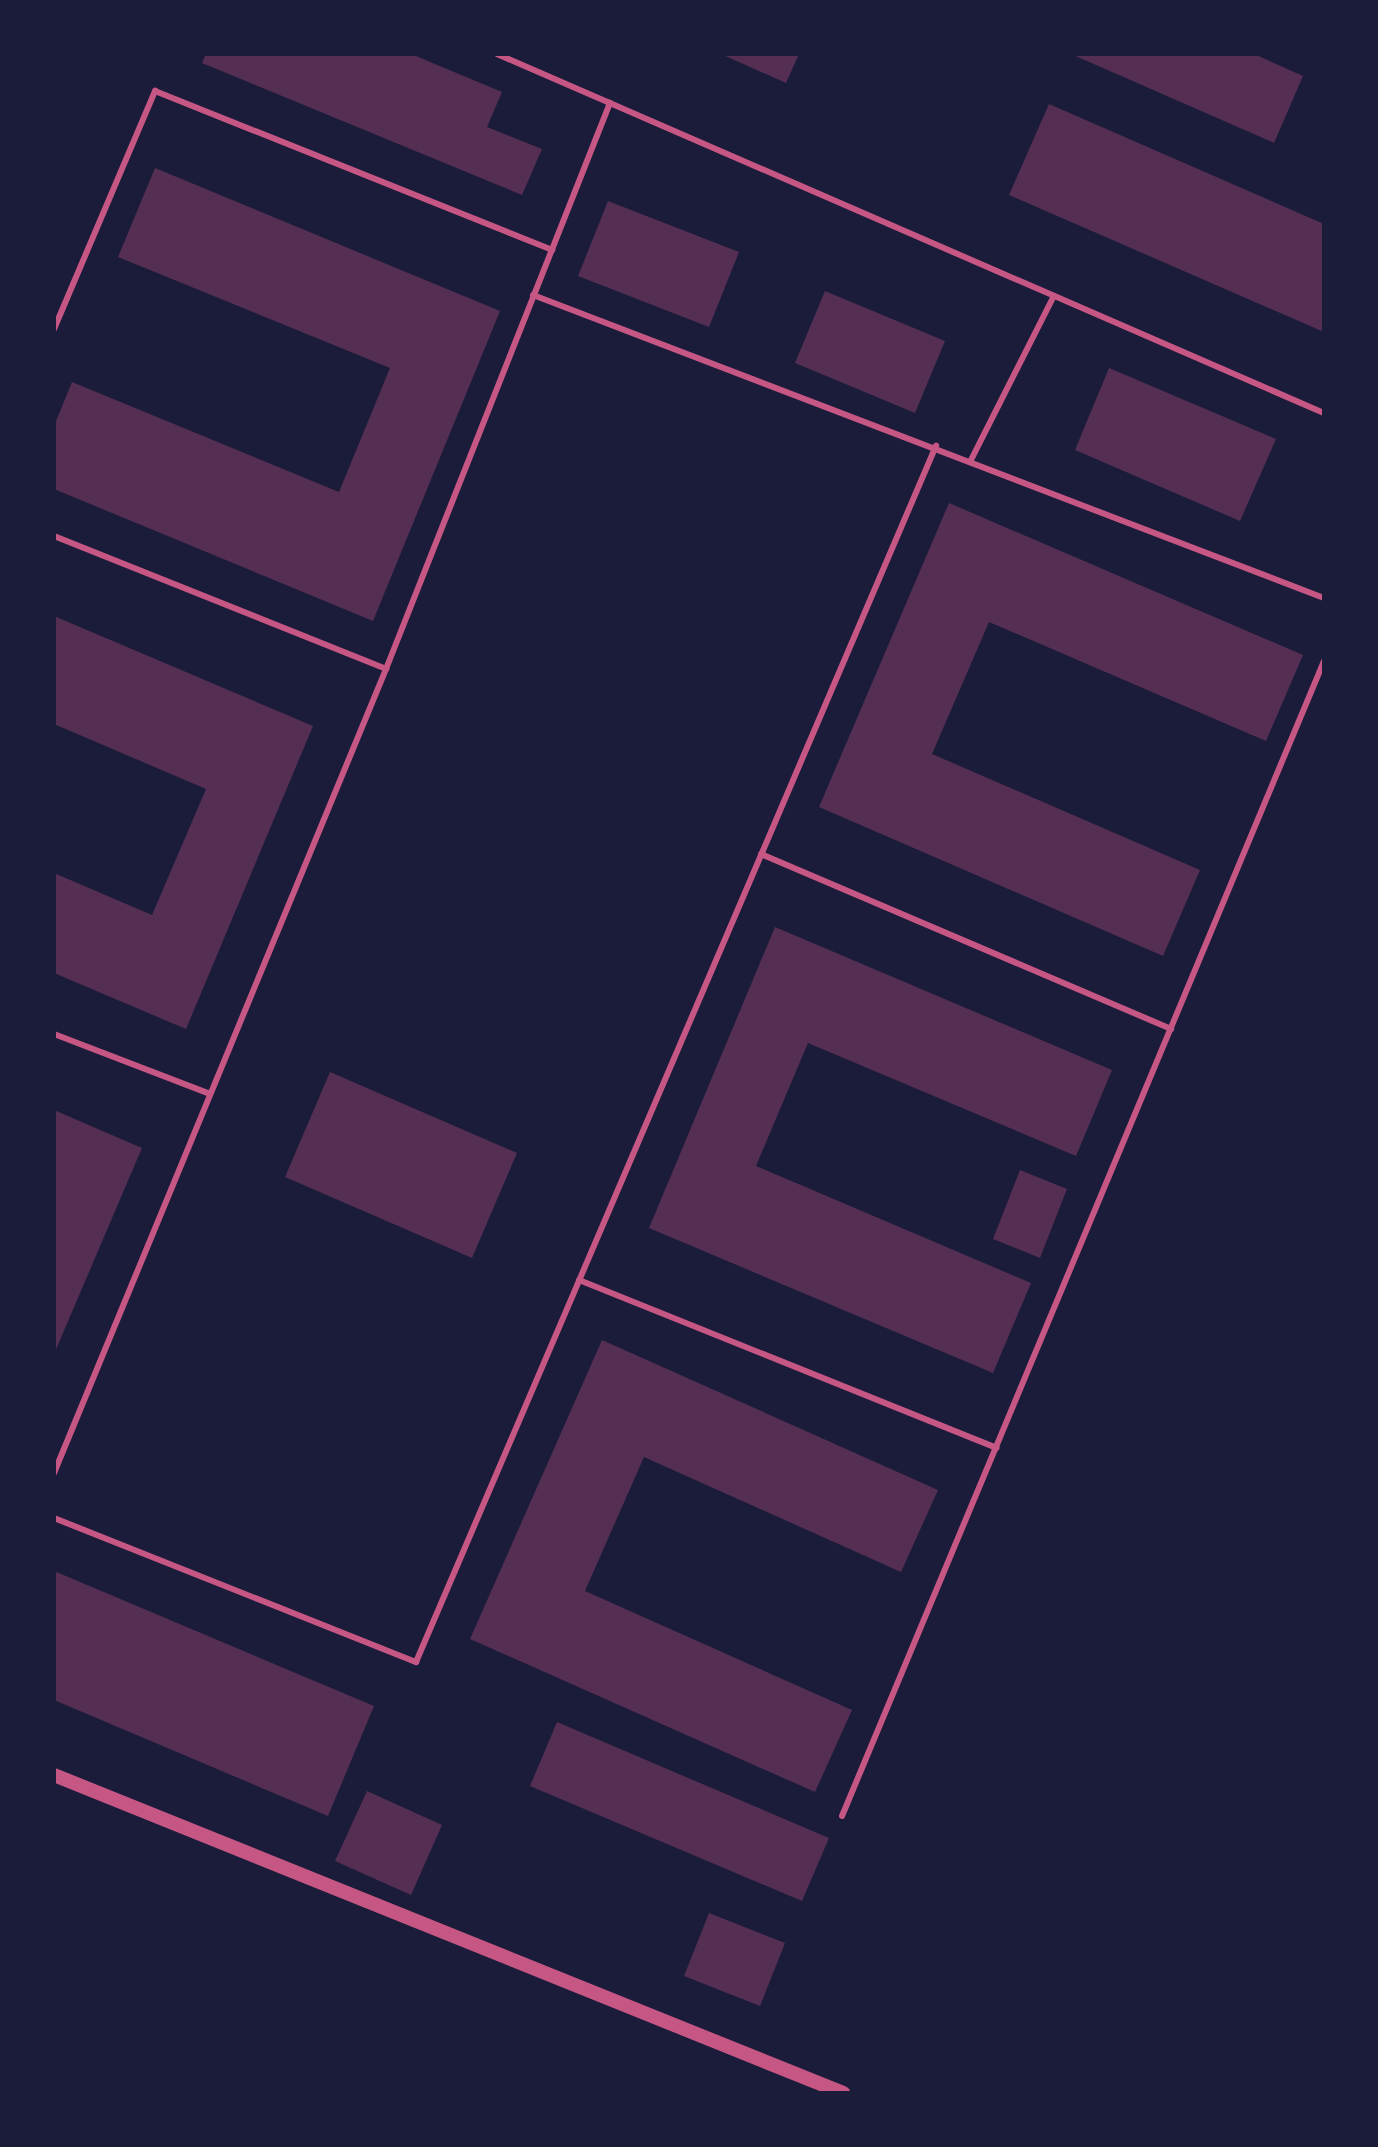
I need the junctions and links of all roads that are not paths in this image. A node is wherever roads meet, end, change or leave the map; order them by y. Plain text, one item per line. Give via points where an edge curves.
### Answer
1 (497, 54) edge
2 (610, 103) junction
3 (552, 250) junction
4 (533, 295) junction
5 (1054, 296) junction
6 (54, 329) edge
7 (1324, 413) edge
8 (936, 446) junction
9 (971, 460) junction
10 (54, 536) edge
11 (1324, 598) edge
12 (1324, 661) edge
13 (386, 669) junction
14 (761, 854) junction
15 (1171, 1029) junction
16 (54, 1034) edge
17 (210, 1094) junction
18 (579, 1280) junction
19 (996, 1448) junction
20 (54, 1473) edge
21 (54, 1518) edge
22 (54, 1775) edge
23 (842, 1816) dead end
24 (843, 2093) edge

1 - 2 lane
2 - 3 lane
2 - 5 lane
3 - 4 lane
3 - 6 lane via 155,91
4 - 8 lane
4 - 13 lane
5 - 7 lane
5 - 9 lane
8 - 9 lane
8 - 14 lane
9 - 11 lane
10 - 13 lane
12 - 15 lane
13 - 17 lane
14 - 15 lane
14 - 18 lane
15 - 19 lane
16 - 17 lane
17 - 20 lane
18 - 19 lane
18 - 21 lane via 416,1662
19 - 23 lane
22 - 24 street

